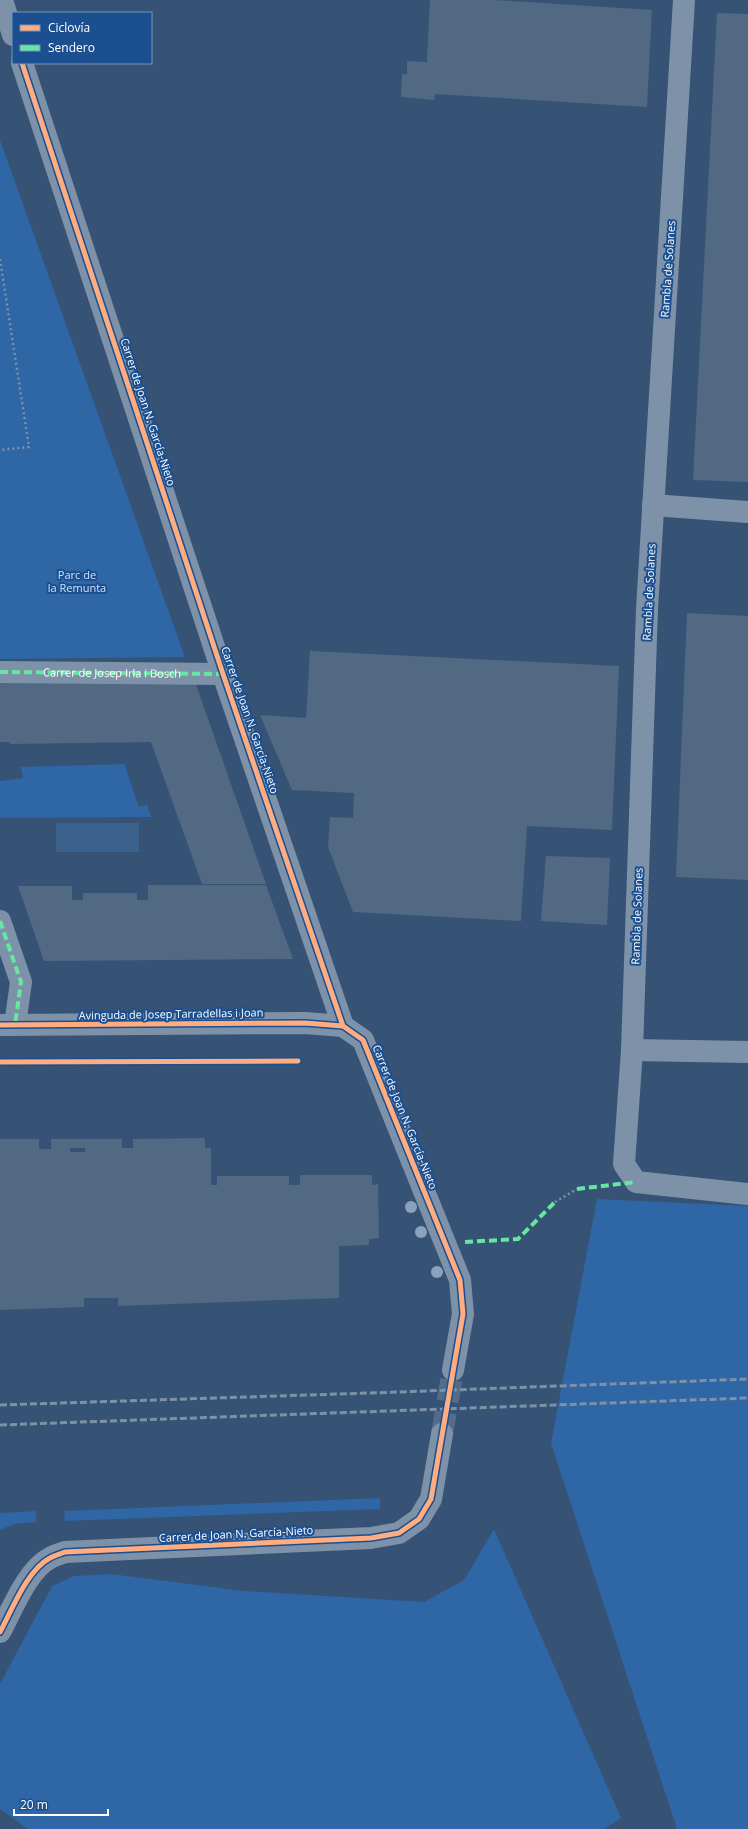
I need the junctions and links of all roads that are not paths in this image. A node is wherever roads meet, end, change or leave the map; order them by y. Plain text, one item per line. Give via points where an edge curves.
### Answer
1 (2, 0) edge
2 (684, 0) edge
3 (12, 32) edge
4 (22, 64) edge
5 (653, 505) junction
6 (748, 512) edge
7 (0, 672) edge
8 (224, 674) junction
9 (0, 921) edge
10 (7, 1025) edge
11 (343, 1026) junction
12 (632, 1050) junction
13 (748, 1052) edge
14 (748, 1194) edge
15 (453, 1370) tunnel mouth
16 (442, 1434) tunnel mouth
17 (0, 1632) edge

1 - 3 street
2 - 5 street, Rambla de Solanes
4 - 8 street, Carrer de Joan N. García-Nieto
5 - 6 street
5 - 12 street, Rambla de Solanes
7 - 8 street, Carrer de Josep Irla i Bosch
8 - 11 street, Carrer de Joan N. García-Nieto
9 - 10 street via 21,982
10 - 11 street, Avinguda de Josep Tarradellas i Joan via 305,1023
11 - 15 street, Carrer de Joan N. García-Nieto via 363,1040 460,1280 462,1314
12 - 13 street
12 - 14 street, Rambla de Solanes via 624,1164 636,1182
16 - 17 street, Carrer de Joan N. García-Nieto via 431,1500 419,1519 399,1534 371,1538 65,1552 50,1558 38,1567 23,1588

